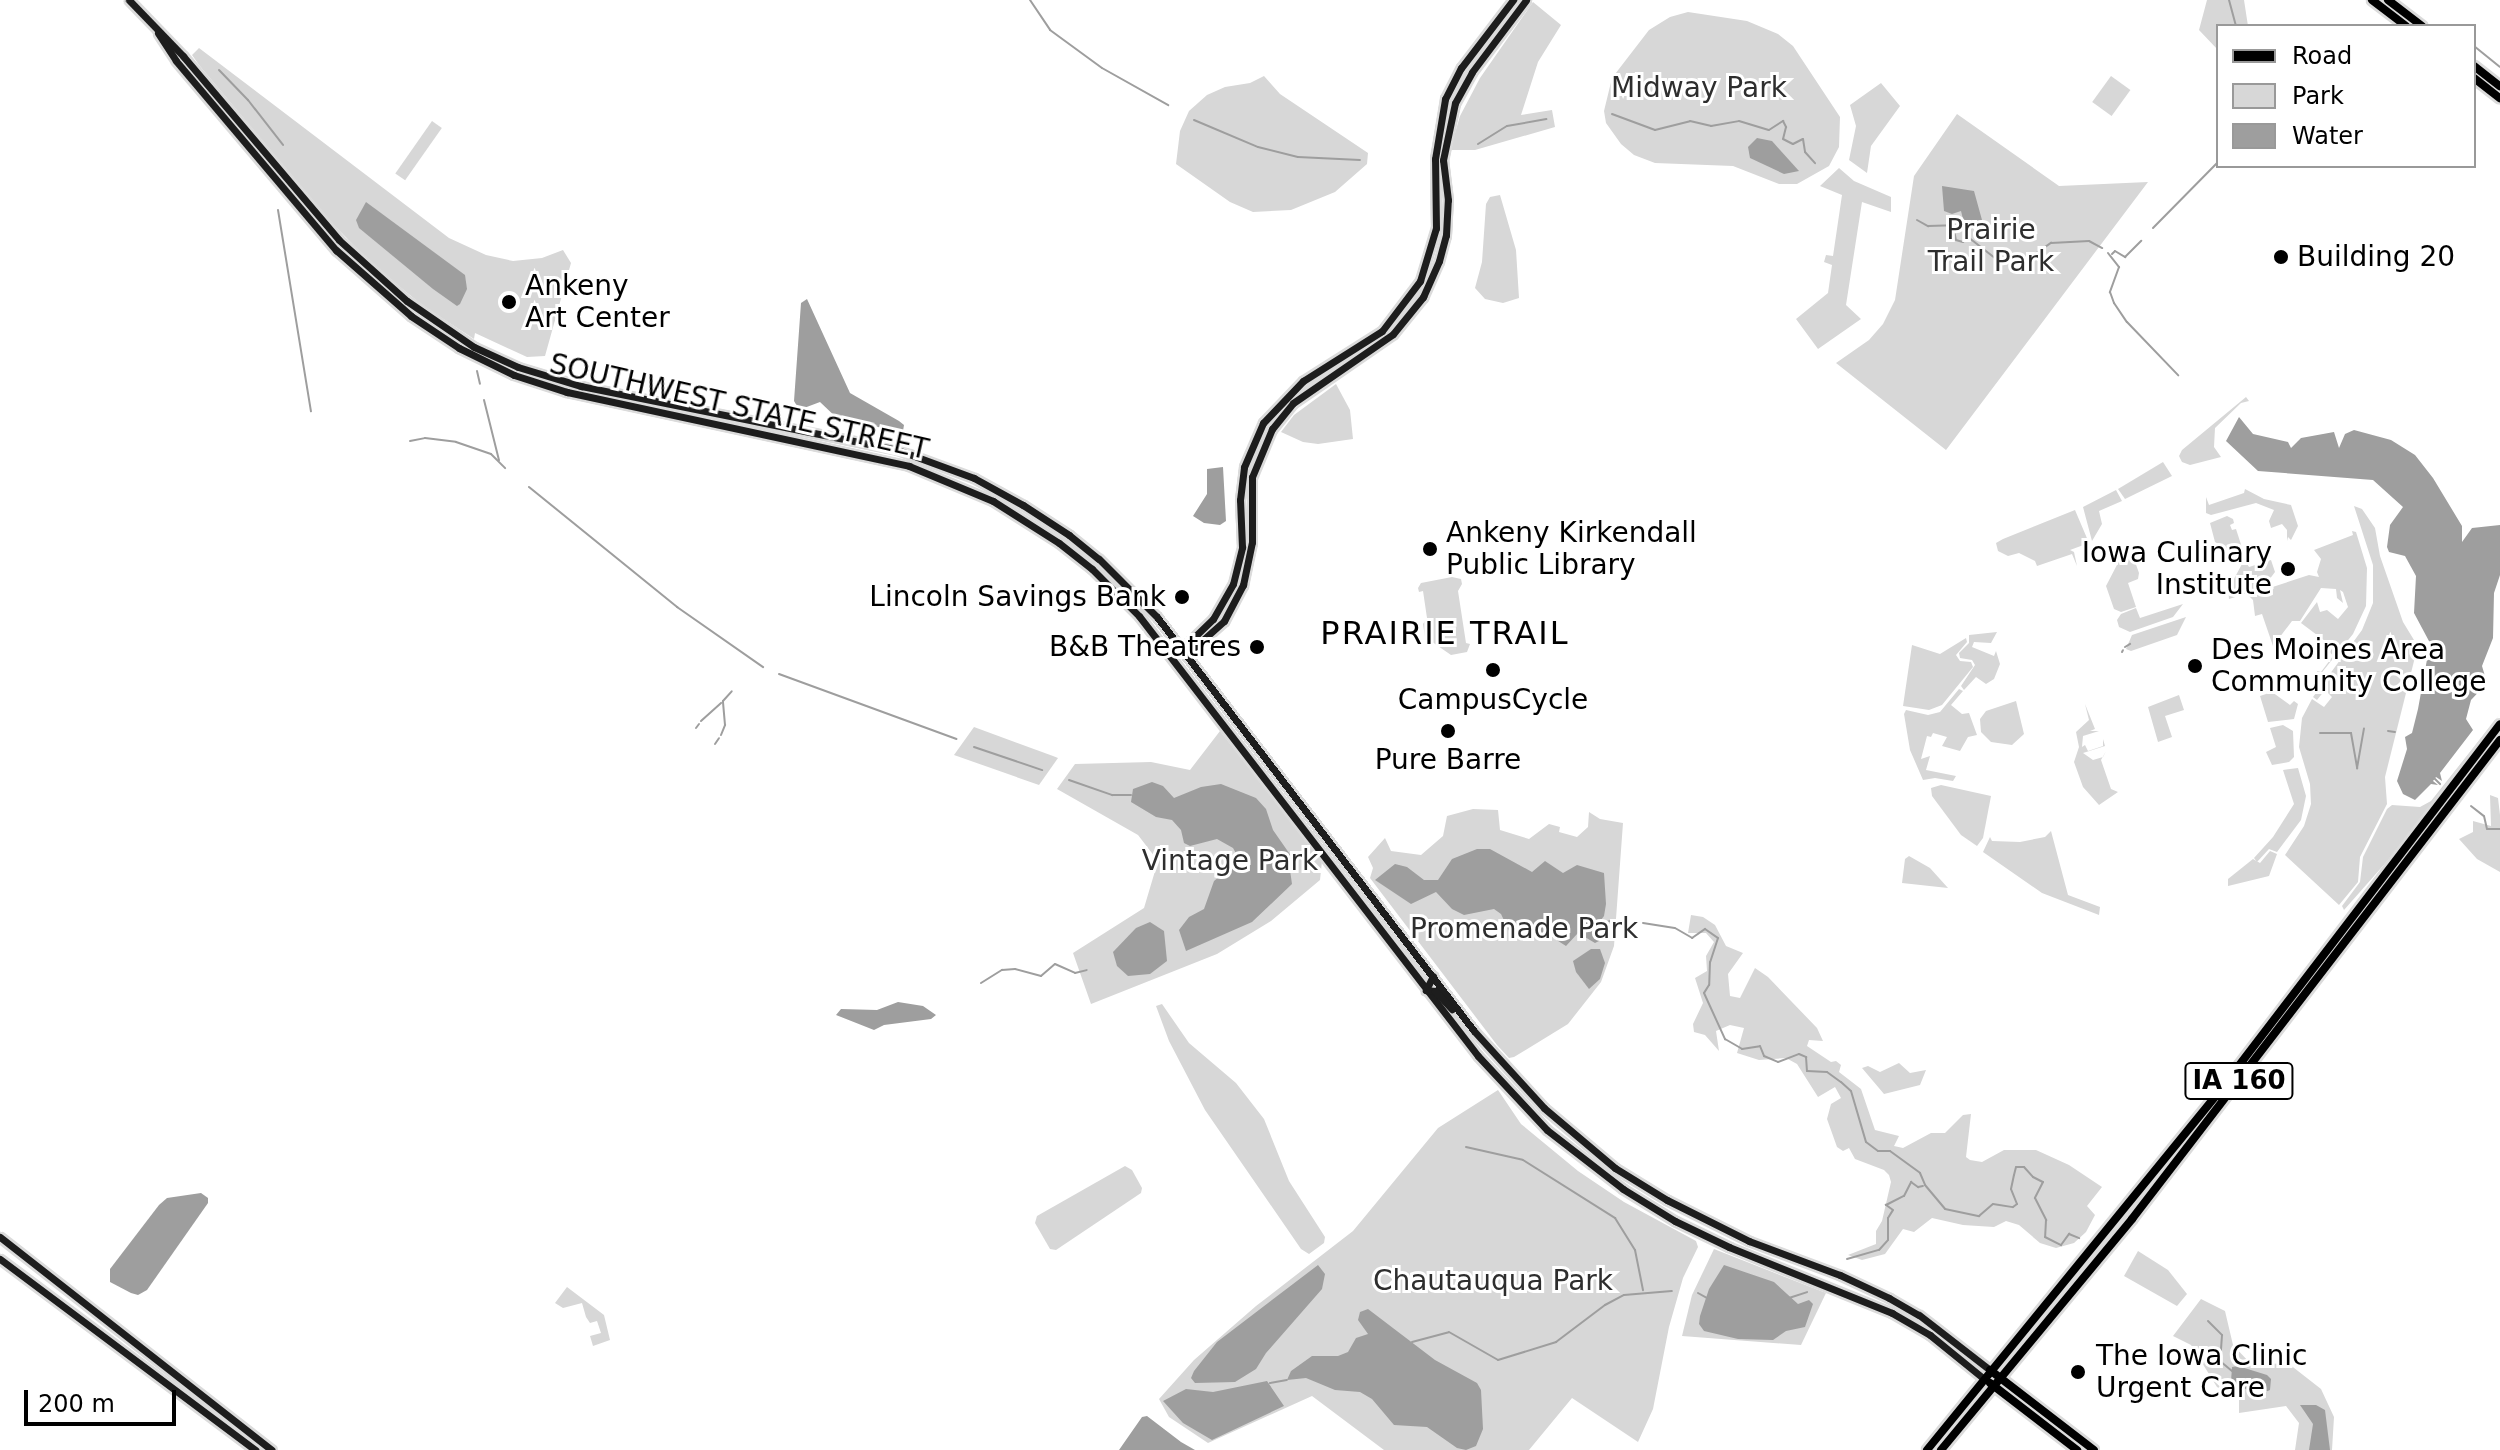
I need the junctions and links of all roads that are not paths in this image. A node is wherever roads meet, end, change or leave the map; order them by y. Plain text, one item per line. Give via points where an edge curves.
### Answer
1 (129, 0) edge
2 (1513, 0) edge
3 (1526, 0) edge
4 (2372, 0) edge
5 (2388, 0) edge
6 (2403, 24) edge
7 (2419, 24) edge
8 (157, 31) junction
9 (2476, 68) edge
10 (2476, 80) edge
11 (2500, 86) edge
12 (2500, 98) edge
13 (1184, 652) junction
14 (2500, 724) edge
15 (2500, 740) edge
16 (1433, 976) junction
17 (1426, 990) junction
18 (1474, 1031) junction
19 (0, 1237) edge
20 (0, 1259) edge
21 (1987, 1374) junction
22 (2001, 1378) junction
23 (1994, 1386) junction
24 (255, 1450) edge
25 (272, 1450) edge
26 (1927, 1450) edge
27 (1941, 1450) edge
28 (2077, 1450) edge
29 (2094, 1450) edge

1 - 8 main road, SOUTHWEST STATE STREET
2 - 13 main road via 1461,68 1445,99 1435,159 1436,228 1420,281 1382,331 1303,381 1263,423 1244,467 1242,547 1233,584 1213,619
3 - 13 main road via 1472,72 1451,114 1443,160 1446,235 1423,297 1393,334 1293,403 1272,429 1252,477 1252,542 1243,585 1224,621
4 - 6 main road
5 - 7 main road
8 - 13 main road, SOUTHWEST STATE STREET via 339,240 407,301 467,342 555,380 874,444 974,478 1034,511 1089,551 1131,589
8 - 17 main road, SOUTHWEST STATE STREET via 176,61 326,240 376,289 459,348 514,375 567,392 909,466 993,501 1059,543 1139,616
9 - 11 main road
10 - 12 main road
13 - 16 main road, SOUTHWEST STATE STREET
14 - 21 main road, IA 160 via 2221,1089
15 - 22 main road, IA 160 via 2203,1129
16 - 17 main road
16 - 18 main road, SOUTHWEST STATE STREET
17 - 18 main road via 1437,993
17 - 21 main road, SOUTHWEST STATE STREET via 1499,1080 1572,1151 1651,1207 1729,1247 1892,1313
18 - 21 main road, SOUTHWEST STATE STREET via 1508,1072 1579,1139 1655,1193 1749,1241 1879,1292 1919,1315
19 - 25 main road
20 - 24 main road
21 - 22 main road, SOUTHWEST STATE STREET
21 - 23 main road, SOUTHWEST STATE STREET
21 - 26 main road
22 - 23 main road, IA 160
22 - 29 main road, SOUTHWEST STATE STREET
23 - 27 main road
23 - 28 main road, SOUTHWEST STATE STREET

